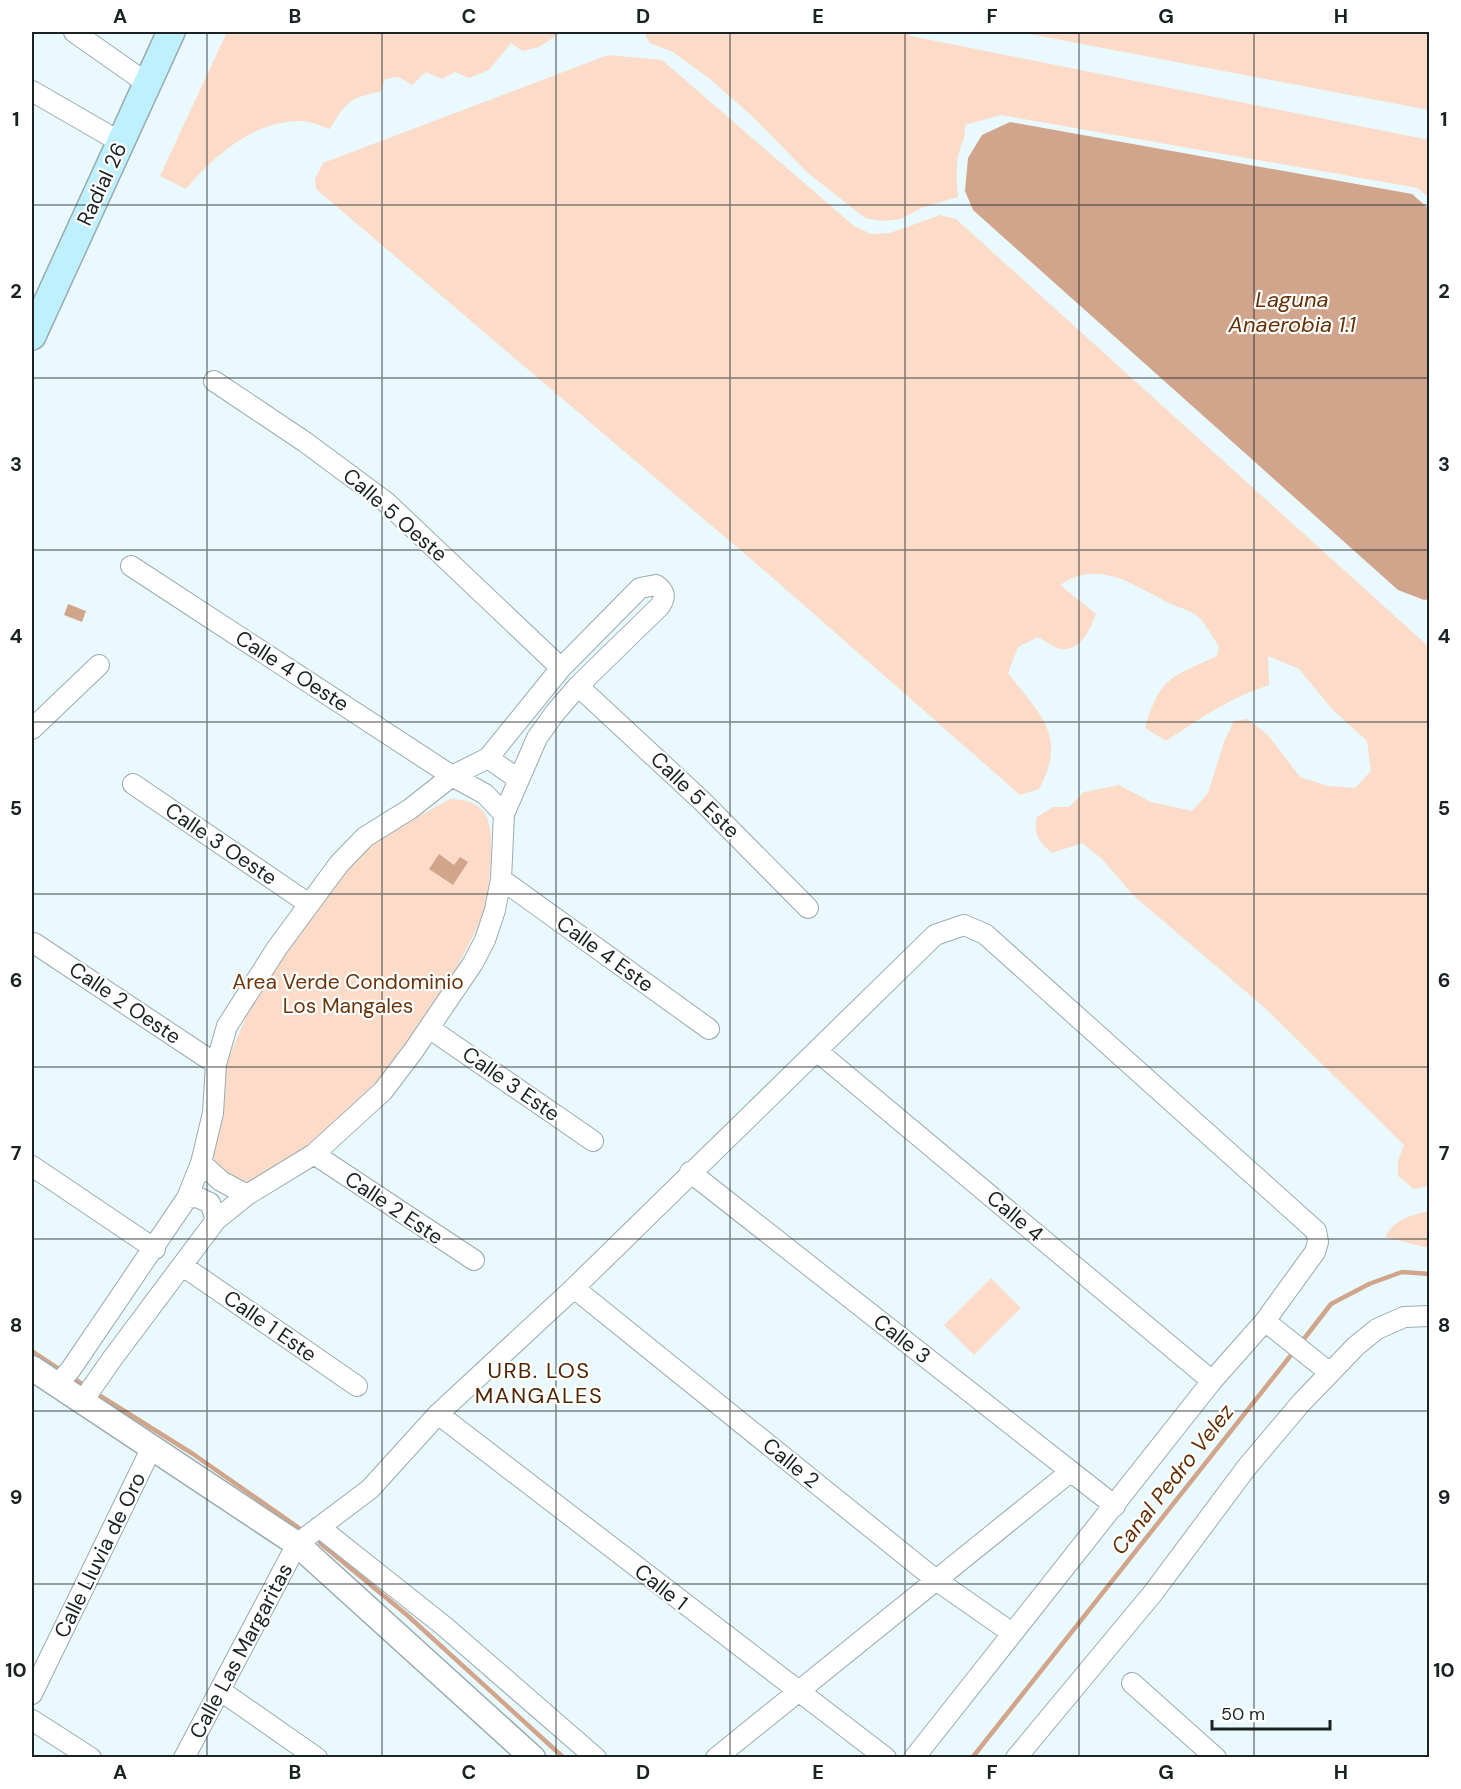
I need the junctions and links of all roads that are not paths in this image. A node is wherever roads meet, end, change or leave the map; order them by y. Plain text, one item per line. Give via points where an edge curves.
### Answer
1 (74, 32) edge
2 (171, 32) edge
3 (148, 84) junction
4 (32, 91) edge
5 (122, 143) junction
6 (32, 336) edge
7 (214, 381) dead end
8 (131, 566) dead end
9 (99, 665) dead end
10 (561, 668) junction
11 (578, 686) junction
12 (32, 729) edge
13 (489, 758) junction
14 (452, 776) junction
15 (518, 779) junction
16 (133, 784) dead end
17 (504, 814) junction
18 (501, 879) junction
19 (309, 904) junction
20 (808, 908) dead end
21 (34, 943) dead end
22 (429, 1028) junction
23 (709, 1029) dead end
24 (817, 1051) junction
25 (216, 1064) junction
26 (593, 1141) dead end
27 (314, 1154) junction
28 (201, 1163) junction
29 (32, 1166) edge
30 (690, 1172) junction
31 (247, 1195) junction
32 (187, 1198) junction
33 (216, 1220) junction
34 (155, 1249) junction
35 (474, 1260) dead end
36 (183, 1266) junction
37 (574, 1288) junction
38 (1430, 1317) edge
39 (1265, 1321) junction
40 (32, 1368) edge
41 (1324, 1368) junction
42 (64, 1377) junction
43 (1212, 1381) junction
44 (357, 1386) dead end
45 (90, 1393) junction
46 (438, 1414) junction
47 (152, 1448) junction
48 (1070, 1472) junction
49 (1115, 1506) junction
50 (320, 1527) junction
51 (297, 1544) junction
52 (936, 1580) junction
53 (1012, 1634) junction
54 (1132, 1683) dead end
55 (221, 1690) junction
56 (798, 1692) junction
57 (32, 1694) edge
58 (32, 1720) edge
59 (91, 1758) edge
60 (184, 1758) edge
61 (317, 1758) edge
62 (534, 1758) edge
63 (596, 1758) edge
64 (716, 1758) edge
65 (886, 1758) edge
66 (914, 1758) edge
67 (1016, 1758) edge
68 (1216, 1758) edge

1 - 3 street
2 - 3 main road, Radial 26
3 - 5 main road, Radial 26
4 - 5 street
5 - 6 main road, Radial 26
7 - 10 street, Calle 5 Oeste via 305,441 386,502
8 - 14 street, Calle 4 Oeste
9 - 12 street
10 - 11 street via 640,588 651,584 660,588 665,597 660,606
10 - 13 street
11 - 15 street via 537,738
11 - 20 street, Calle 5 Este via 710,809
13 - 14 street
13 - 15 street
14 - 17 street, Calle 4 Oeste via 485,794
14 - 19 street via 365,837
15 - 17 street
16 - 19 street, Calle 3 Oeste
17 - 18 street
18 - 22 street via 495,910 473,963
18 - 23 street, Calle 4 Este
19 - 25 street via 242,1000 227,1026
21 - 25 street, Calle 2 Oeste
22 - 26 street, Calle 3 Este
22 - 27 street via 383,1091
24 - 30 street
24 - 39 street via 936,935 964,925 985,934 1316,1231 1316,1252
24 - 43 street, Calle 4
25 - 28 street via 213,1113
27 - 31 street
27 - 35 street, Calle 2 Este
28 - 31 street via 221,1181
28 - 32 street
29 - 34 street
30 - 37 street
30 - 48 street, Calle 3
31 - 33 street
32 - 33 street via 197,1197 210,1203
32 - 34 street
33 - 36 street
34 - 42 street
36 - 44 street, Calle 1 Este
36 - 45 street
37 - 46 street
37 - 52 street, Calle 2
38 - 41 street via 1404,1317 1377,1329
39 - 41 street
39 - 43 street
40 - 42 street
41 - 67 street via 1153,1593
42 - 45 street
43 - 49 street
45 - 47 street
46 - 50 street via 370,1489
46 - 56 street, Calle 1
47 - 51 street
47 - 57 street, Calle Lluvia de Oro
48 - 49 street, Calle 3
48 - 52 street
49 - 53 street
50 - 51 street
50 - 63 street via 444,1626
51 - 55 street, Calle Las Margaritas
51 - 62 street
52 - 53 street, Calle 2
52 - 56 street
53 - 66 street
54 - 68 street
55 - 60 street, Calle Las Margaritas
55 - 61 street
56 - 64 street
56 - 65 street, Calle 1
58 - 59 street

